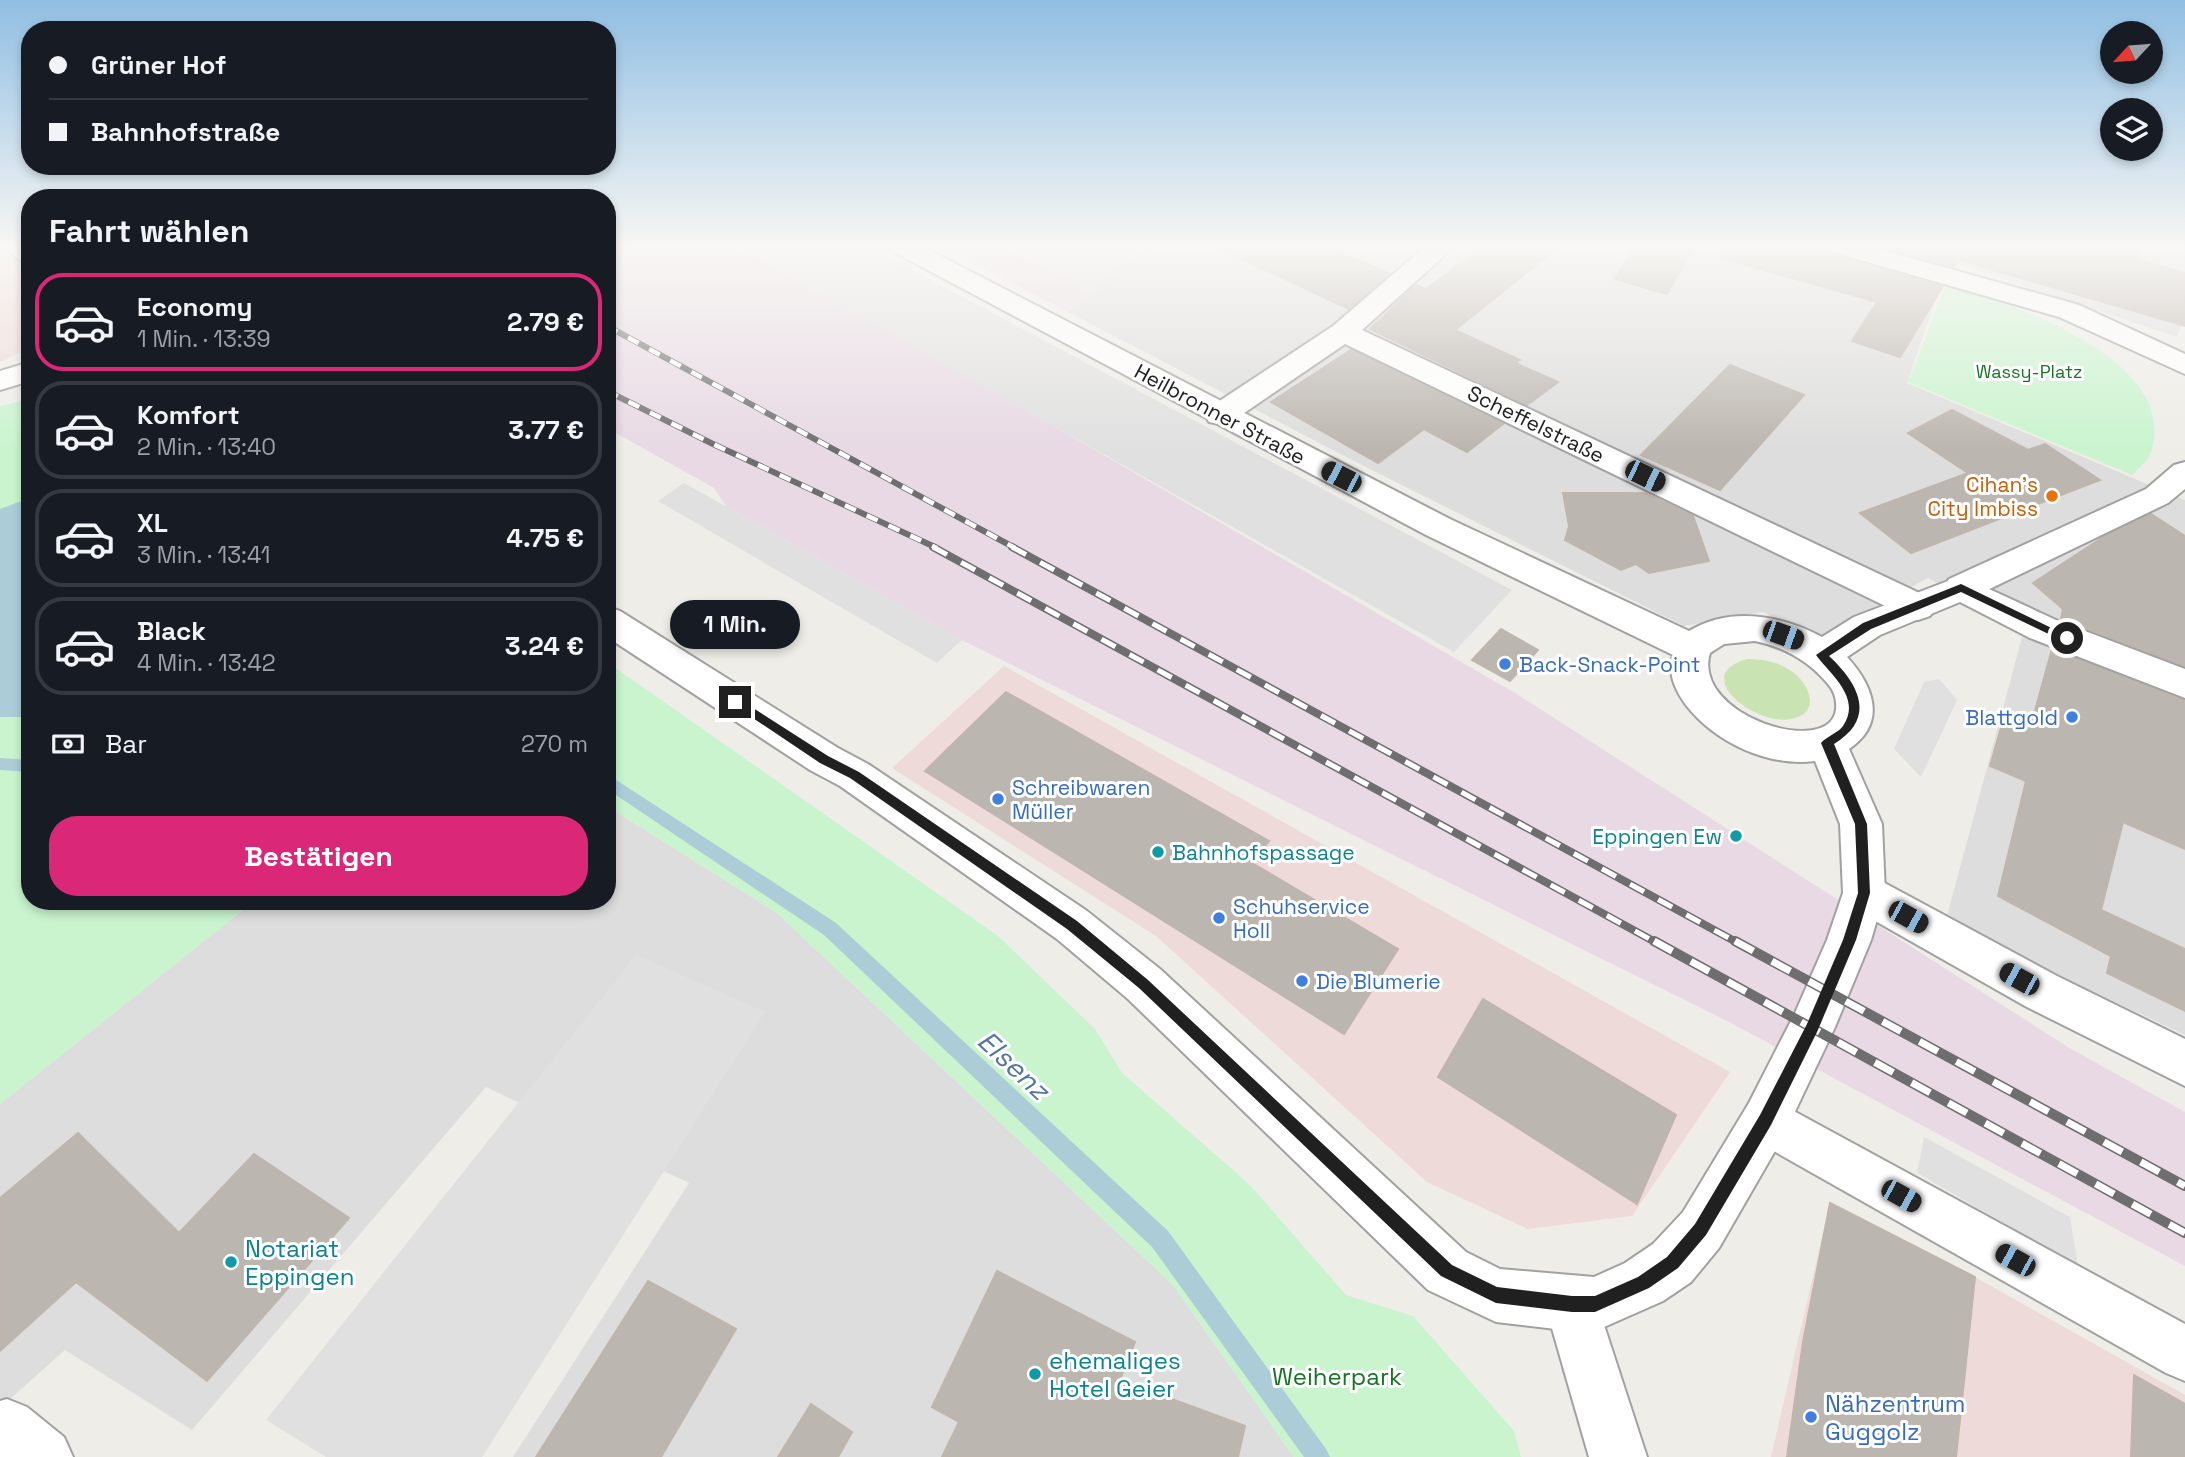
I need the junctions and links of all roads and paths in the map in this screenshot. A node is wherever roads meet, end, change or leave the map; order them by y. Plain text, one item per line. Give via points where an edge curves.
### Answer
1 (1029, 314) edge
2 (1364, 314) edge
3 (2075, 314) edge
4 (1343, 332) junction
5 (2185, 365) edge
6 (21, 374) edge
7 (0, 381) edge
8 (1220, 415) junction
9 (2185, 472) edge
10 (1961, 588) junction
11 (1918, 607) junction
12 (616, 626) edge
13 (1693, 649) junction
14 (1822, 655) junction
15 (2185, 684) edge
16 (1827, 743) junction
17 (1864, 893) junction
18 (2185, 1063) edge
19 (1766, 1120) junction
20 (1572, 1304) junction
21 (2185, 1354) edge
22 (1618, 1457) edge

1 - 8 street, Heilbronner Straße
2 - 4 street
3 - 5 street
4 - 8 street
4 - 11 street, Scheffelstraße
6 - 7 street
8 - 13 street, Heilbronner Straße via 1438,527
9 - 10 street via 2157,496
10 - 11 street
10 - 15 street via 2043,629
11 - 14 street via 1867,626
12 - 20 street via 855,775 1072,925 1144,984 1447,1271 1496,1295
13 - 14 street via 1707,636 1741,628 1783,635
13 - 16 street via 1687,668 1693,689 1722,721 1775,744
14 - 16 street via 1841,674 1855,704 1846,731
16 - 17 street via 1861,824
17 - 18 street via 2041,991
17 - 19 street via 1829,990
19 - 20 street via 1701,1230 1672,1263 1644,1282 1595,1304
19 - 21 street
20 - 22 street

